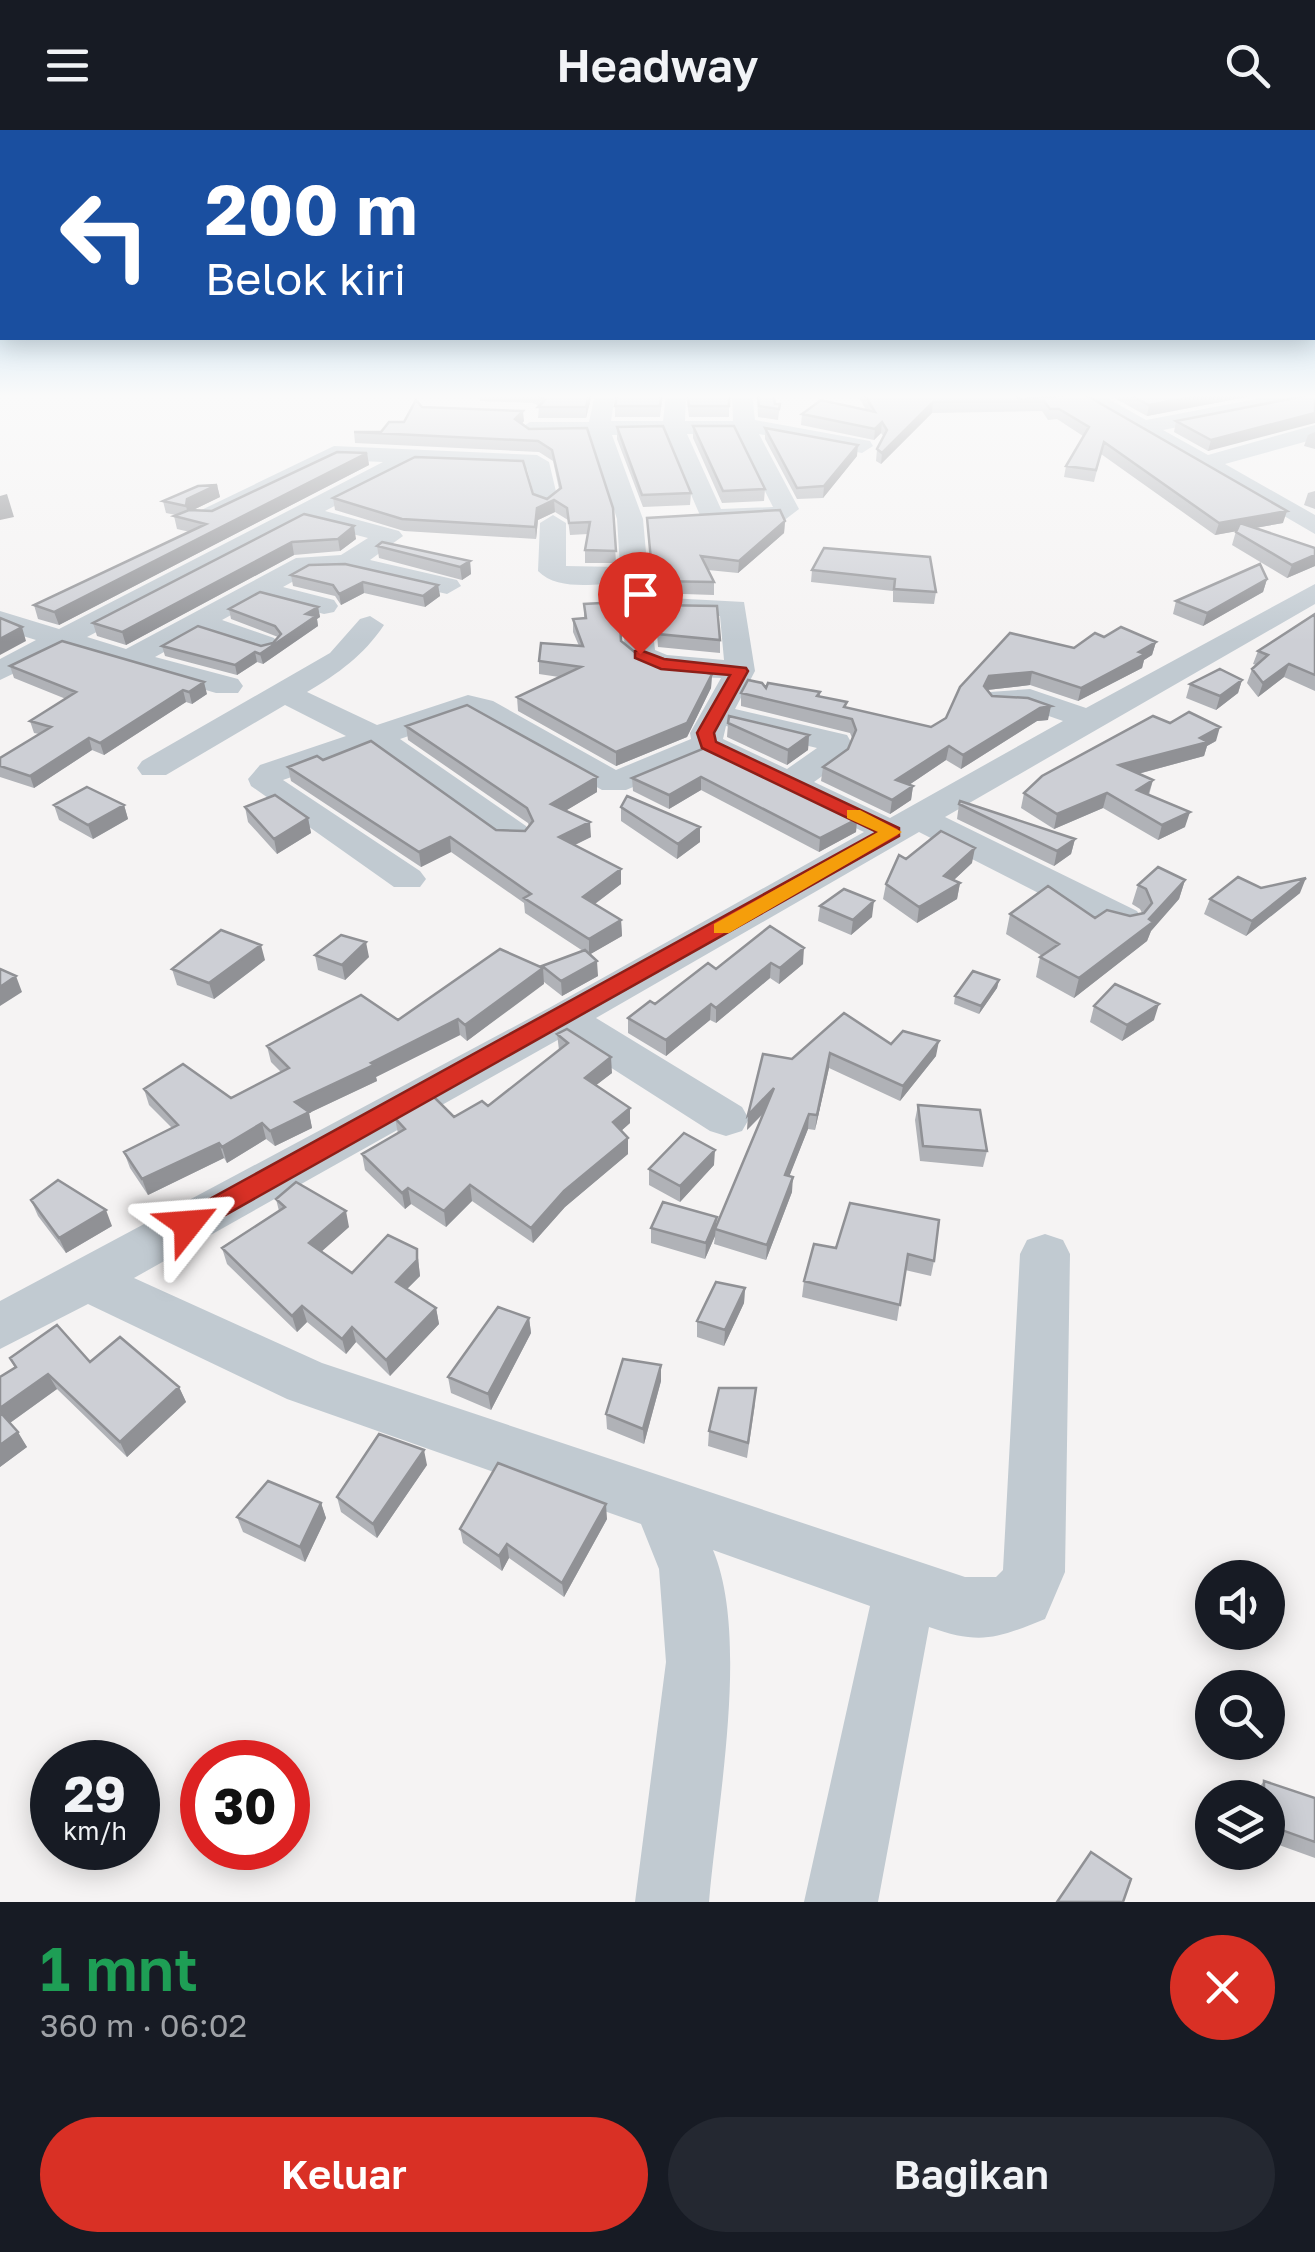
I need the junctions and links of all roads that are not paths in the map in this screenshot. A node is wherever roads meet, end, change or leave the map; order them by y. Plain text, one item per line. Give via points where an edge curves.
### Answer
1 (284, 477) edge
2 (373, 477) edge
3 (540, 477) edge
4 (616, 477) edge
5 (695, 477) edge
6 (770, 477) edge
7 (1229, 477) edge
8 (1315, 494) edge
9 (1278, 504) junction
10 (302, 514) junction
11 (204, 515) edge
12 (711, 515) junction
13 (630, 519) junction
14 (1315, 526) edge
15 (347, 563) junction
16 (447, 586) dead end
17 (258, 589) junction
18 (635, 590) junction
19 (1315, 592) edge
20 (324, 606) dead end
21 (0, 620) edge
22 (198, 622) junction
23 (370, 625) dead end
24 (65, 636) junction
25 (264, 644) edge
26 (130, 660) junction
27 (0, 671) edge
28 (740, 671) junction
29 (227, 686) dead end
30 (283, 692) junction
31 (1001, 700) edge
32 (1091, 721) junction
33 (713, 730) junction
34 (375, 737) junction
35 (154, 768) dead end
36 (790, 784) junction
37 (905, 825) junction
38 (513, 834) edge
39 (407, 879) dead end
40 (1123, 920) edge
41 (564, 1018) junction
42 (726, 1119) dead end
43 (1045, 1254) dead end
44 (86, 1280) junction
45 (0, 1327) edge
46 (661, 1501) junction
47 (906, 1584) junction
48 (672, 1902) edge
49 (841, 1902) edge

1 - 11 street
2 - 10 street
3 - 18 street via 550,512 552,572
4 - 13 street
5 - 12 street
6 - 12 street via 786,512
7 - 9 street
8 - 9 street
9 - 14 street
10 - 15 street via 390,536
10 - 24 street
12 - 13 street
13 - 18 street
15 - 16 street
15 - 17 street via 305,564
17 - 20 street
17 - 22 street
18 - 28 street via 734,608
18 - 28 street via 640,654 647,660
19 - 32 street
21 - 24 street
22 - 25 street
22 - 26 street
23 - 30 street via 341,659
24 - 26 street
24 - 27 street
26 - 29 street
28 - 33 street
30 - 34 street
30 - 35 street
31 - 32 street via 1030,698
32 - 37 street
33 - 34 street via 614,782 482,708 452,708
33 - 36 street
33 - 36 street via 834,742 831,754
34 - 38 street
34 - 39 street via 266,778 268,786
36 - 37 street
37 - 40 street
37 - 41 street
41 - 42 street
41 - 44 street
43 - 47 street via 1034,1572 1024,1598 996,1608 966,1608
44 - 45 street
44 - 46 street via 307,1382
46 - 47 street
46 - 48 street via 690,1569 698,1662
47 - 49 street

